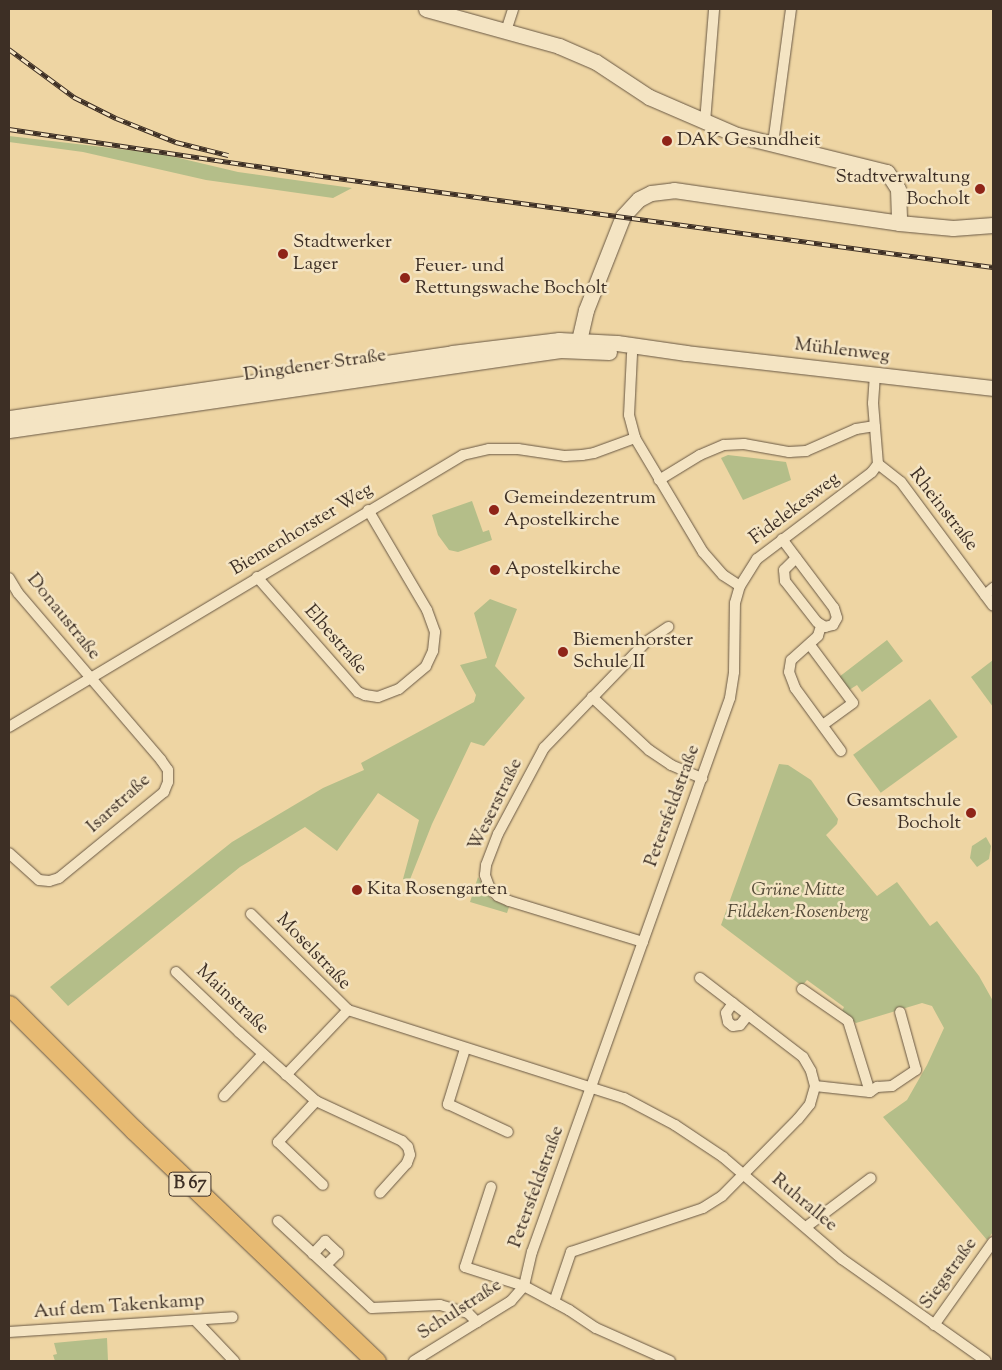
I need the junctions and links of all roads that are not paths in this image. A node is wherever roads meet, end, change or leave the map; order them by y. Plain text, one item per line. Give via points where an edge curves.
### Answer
1 (426, 9) edge
2 (512, 9) edge
3 (714, 9) edge
4 (791, 9) edge
5 (506, 31) junction
6 (705, 122) junction
7 (773, 144) junction
8 (899, 224) junction
9 (993, 225) edge
10 (578, 345) junction
11 (686, 353) junction
12 (632, 354) junction
13 (875, 376) junction
14 (993, 388) edge
15 (129, 400) junction
16 (9, 418) edge
17 (59, 422) junction
18 (875, 426) junction
19 (9, 430) edge
20 (635, 438) junction
21 (878, 464) junction
22 (659, 480) junction
23 (368, 510) junction
24 (782, 539) junction
25 (796, 558) junction
26 (257, 577) junction
27 (9, 578) edge
28 (740, 586) junction
29 (989, 592) edge
30 (993, 606) edge
31 (820, 626) junction
32 (668, 627) dead end
33 (810, 645) junction
34 (90, 678) junction
35 (592, 697) junction
36 (823, 725) junction
37 (9, 727) edge
38 (841, 751) dead end
39 (702, 778) junction
40 (9, 853) edge
41 (251, 914) dead end
42 (643, 942) junction
43 (176, 972) dead end
44 (700, 978) dead end
45 (802, 989) dead end
46 (733, 1003) junction
47 (9, 1005) edge
48 (348, 1010) junction
49 (900, 1012) dead end
50 (748, 1015) junction
51 (9, 1016) edge
52 (465, 1049) junction
53 (263, 1054) junction
54 (286, 1075) junction
55 (815, 1086) junction
56 (591, 1087) junction
57 (870, 1092) junction
58 (224, 1096) dead end
59 (316, 1101) junction
60 (508, 1132) dead end
61 (743, 1175) junction
62 (871, 1178) dead end
63 (323, 1185) dead end
64 (491, 1187) dead end
65 (380, 1193) dead end
66 (278, 1221) dead end
67 (806, 1227) junction
68 (993, 1242) edge
69 (313, 1254) junction
70 (326, 1265) junction
71 (524, 1286) junction
72 (554, 1302) junction
73 (232, 1317) dead end
74 (195, 1320) junction
75 (477, 1322) junction
76 (934, 1325) junction
77 (9, 1332) edge
78 (234, 1361) edge
79 (372, 1361) edge
80 (414, 1361) edge
81 (670, 1361) edge
82 (986, 1361) edge

1 - 5 main road
2 - 5 street
3 - 6 street
4 - 7 street
5 - 6 main road via 578,53 649,97
6 - 7 main road via 737,135
7 - 8 main road via 887,172 898,189
8 - 9 main road via 954,228
8 - 10 main road via 674,190 651,193 639,199 623,216 586,310
10 - 11 main road, Mühlenweg
10 - 12 main road, Mühlenweg
10 - 15 main road, Dingdener Straße via 559,340 452,353
10 - 17 main road, Dingdener Straße
11 - 12 main road, Mühlenweg
11 - 13 main road, Mühlenweg
12 - 20 street via 629,414
13 - 14 main road, Mühlenweg
13 - 18 street
15 - 16 main road, Dingdener Straße
15 - 17 main road, Dingdener Straße via 127,408 122,410
17 - 19 main road, Dingdener Straße
18 - 21 street
18 - 22 street via 856,428 806,452 744,444 724,445 700,455
20 - 22 street
20 - 23 street, Biemenhorster Weg via 582,455 565,456 518,449 474,451
21 - 24 street, Fidelekesweg via 862,480
21 - 29 street, Rheinstraße via 900,482
22 - 28 street via 714,567
23 - 26 street, Biemenhorster Weg
23 - 26 street, Elbestraße via 427,610 434,632 433,651 426,666 399,689 378,697 358,692
24 - 25 street
24 - 28 street, Fidelekesweg via 750,567
25 - 31 street via 784,570 785,581
25 - 31 street via 836,612 837,618 832,626
26 - 34 street, Biemenhorster Weg
27 - 34 street, Donaustraße
28 - 39 street, Petersfeldstraße via 735,603 734,672 730,698
29 - 30 street, Rheinstraße
31 - 33 street via 818,636
32 - 35 street, Weserstraße via 646,642
33 - 36 street via 791,660 789,672 795,688
33 - 36 street via 853,703
34 - 37 street, Biemenhorster Weg
34 - 40 street, Isarstraße via 168,770 164,792 59,878 39,880
35 - 39 street via 649,750 671,765
35 - 42 street, Weserstraße via 544,748 498,834 485,876 490,889 509,901
36 - 38 street
39 - 42 street, Petersfeldstraße
41 - 48 street, Moselstraße
42 - 56 street, Petersfeldstraße
43 - 53 street, Mainstraße
44 - 46 street
45 - 57 street via 848,1021
46 - 50 street
46 - 50 street via 726,1013 728,1022 733,1026 740,1025
47 - 79 highway, B 67
48 - 52 street, Moselstraße
48 - 54 street
49 - 57 street via 916,1070 892,1086 877,1087
50 - 55 street via 803,1056
51 - 79 highway, B 67 via 130,1136
52 - 56 street, Moselstraße
52 - 60 street via 448,1104
53 - 54 street, Mainstraße
53 - 58 street, Mainstraße
54 - 59 street, Mainstraße
55 - 57 street
55 - 61 street via 810,1104
56 - 61 street, Ruhrallee via 624,1098 675,1125
56 - 71 street, Petersfeldstraße via 532,1252
59 - 63 street via 278,1142
59 - 65 street, Mainstraße via 402,1141 408,1147 407,1163
61 - 67 street, Ruhrallee
61 - 72 street via 722,1196 703,1208 571,1252
62 - 67 street
64 - 71 street via 465,1267
66 - 69 street
67 - 76 street, Ruhrallee via 842,1259
68 - 76 street, Siegstraße
69 - 70 street
69 - 70 street via 325,1241 338,1253
70 - 75 street via 372,1308 440,1305 468,1312
71 - 72 street
71 - 75 street, Schulstraße via 511,1300
72 - 81 street via 596,1328
73 - 74 street, Auf dem Takenkamp
74 - 77 street, Auf dem Takenkamp
74 - 78 street
75 - 80 street, Schulstraße
76 - 82 street, Ruhrallee

